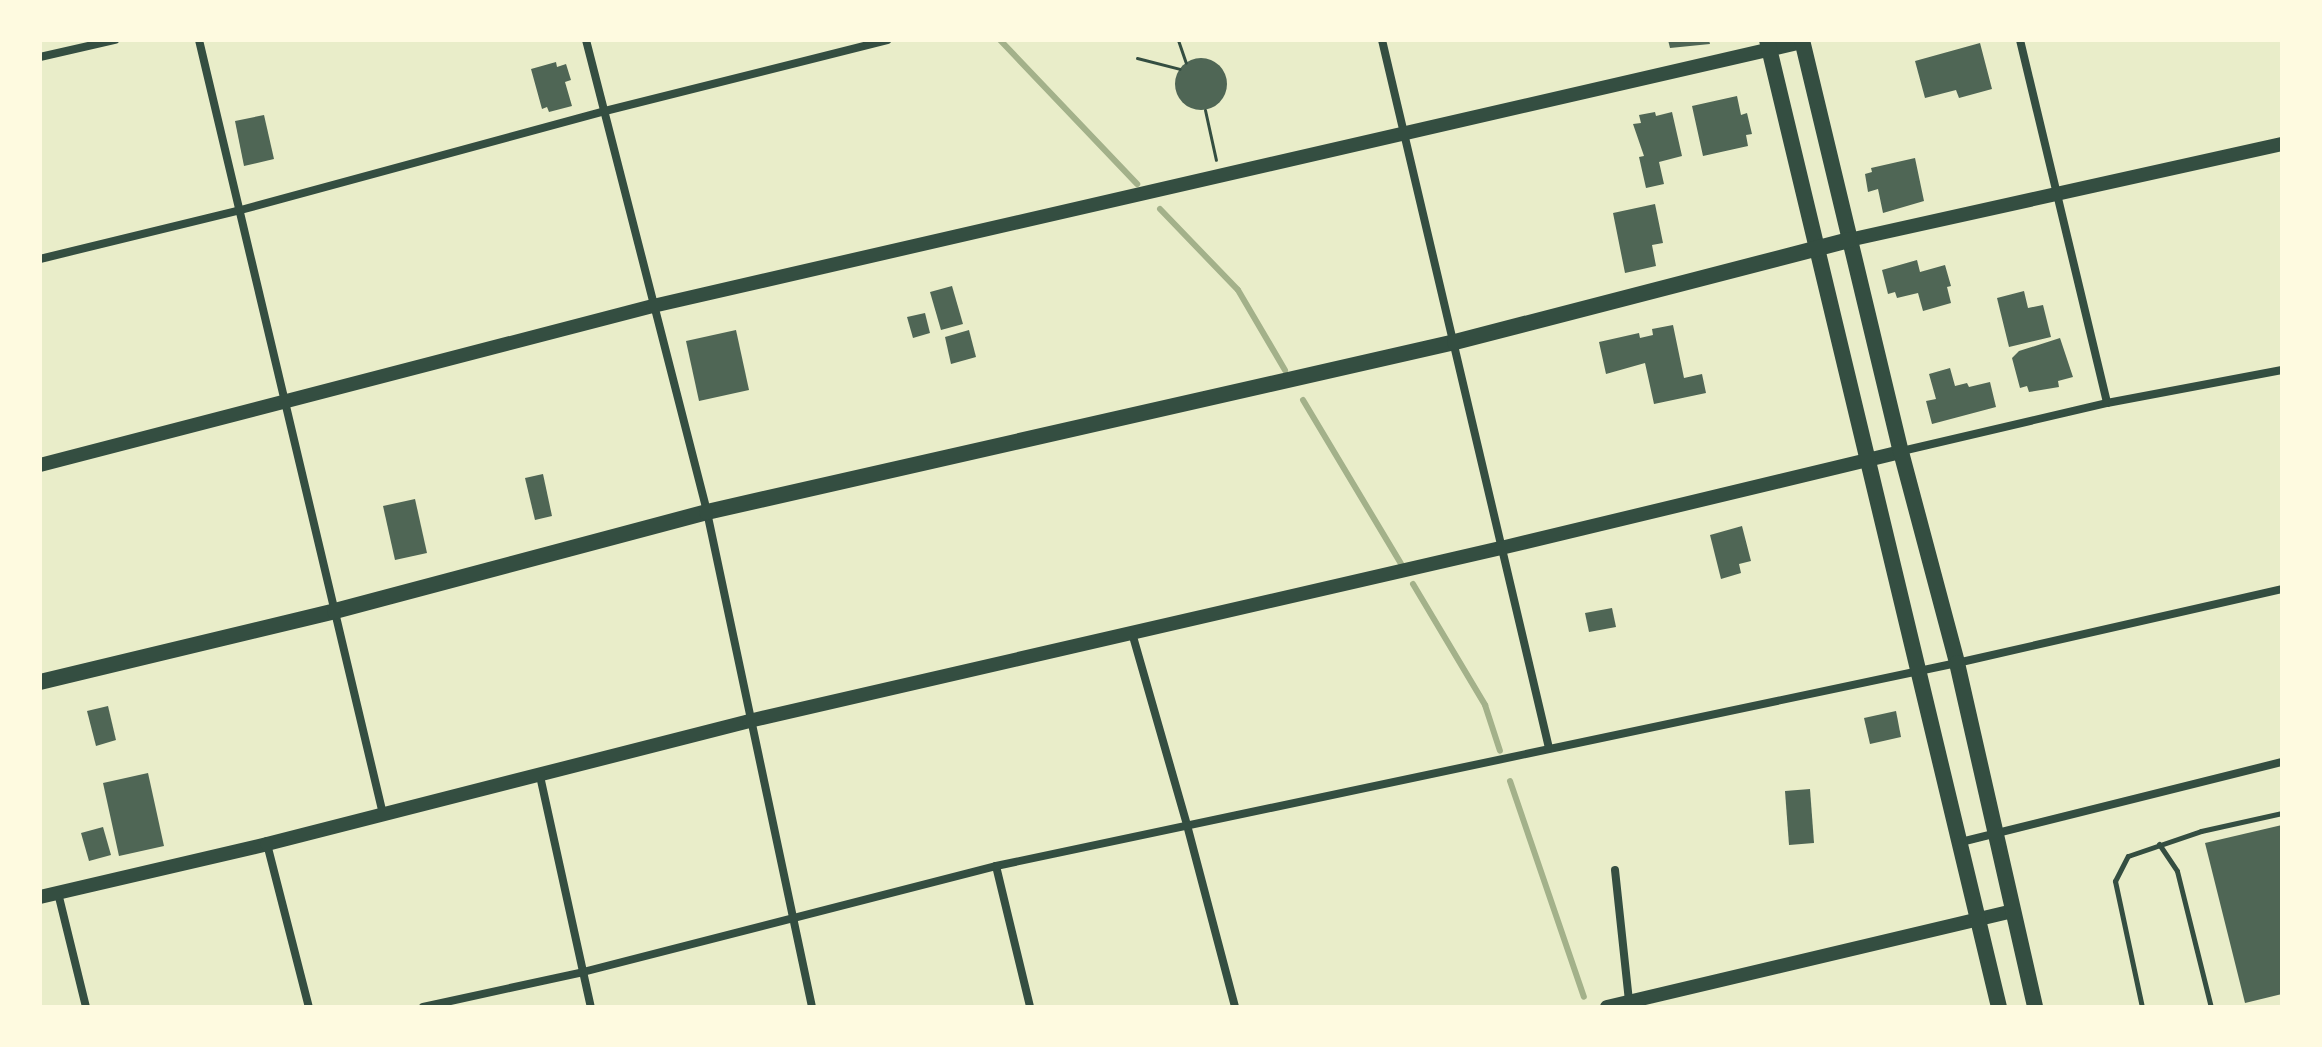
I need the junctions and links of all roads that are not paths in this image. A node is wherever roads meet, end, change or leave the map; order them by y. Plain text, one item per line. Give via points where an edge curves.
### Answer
1 (115, 40) edge
2 (199, 40) edge
3 (586, 40) edge
4 (887, 40) edge
5 (1382, 40) edge
6 (2020, 40) edge
7 (1804, 41) edge
8 (1768, 45) edge
9 (40, 57) edge
10 (605, 111) junction
11 (1403, 131) junction
12 (2282, 144) edge
13 (2059, 196) junction
14 (237, 211) junction
15 (1849, 240) junction
16 (1817, 246) junction
17 (40, 259) edge
18 (653, 306) junction
19 (1455, 342) junction
20 (2282, 370) edge
21 (284, 399) junction
22 (2107, 403) junction
23 (1901, 452) junction
24 (1868, 458) junction
25 (40, 465) edge
26 (707, 512) junction
27 (1501, 548) junction
28 (2282, 589) edge
29 (335, 611) junction
30 (1132, 633) junction
31 (1957, 663) junction
32 (1918, 670) junction
33 (40, 682) edge
34 (749, 721) junction
35 (1549, 748) junction
36 (2282, 762) edge
37 (540, 776) junction
38 (2282, 813) edge
39 (383, 814) junction
40 (1187, 825) junction
41 (1993, 832) junction
42 (1961, 842) junction
43 (267, 844) junction
44 (2159, 844) junction
45 (996, 866) junction
46 (1615, 870) dead end
47 (58, 893) junction
48 (40, 897) edge
49 (2012, 911) junction
50 (792, 919) junction
51 (1979, 920) junction
52 (583, 972) junction
53 (1629, 1002) junction
54 (86, 1007) edge
55 (309, 1007) edge
56 (423, 1007) edge
57 (591, 1007) edge
58 (812, 1007) edge
59 (1030, 1007) edge
60 (1235, 1007) edge
61 (1607, 1007) edge
62 (1999, 1007) edge
63 (2035, 1007) edge
64 (2142, 1007) edge
65 (2211, 1007) edge

1 - 9 street
2 - 14 street
3 - 10 street
4 - 10 street
5 - 11 street
6 - 13 street
7 - 8 street
7 - 15 main road
8 - 11 street
8 - 16 main road
10 - 14 street
10 - 18 street
11 - 18 street
11 - 19 street
12 - 13 street
13 - 15 street
13 - 22 street
14 - 17 street
14 - 21 street
15 - 16 main road
15 - 23 main road
16 - 19 main road
16 - 24 main road
18 - 21 street
18 - 26 street
19 - 26 main road
19 - 27 street
20 - 22 street
21 - 25 street
21 - 29 street
22 - 23 street
23 - 24 street
23 - 31 main road
24 - 27 street
24 - 32 main road
26 - 29 main road
26 - 34 street
27 - 30 street
27 - 35 street
28 - 31 street
29 - 33 main road
29 - 39 street
30 - 34 street
30 - 40 street
31 - 32 street
31 - 41 main road
32 - 35 street
32 - 42 main road
34 - 37 street
34 - 50 street
35 - 40 street
36 - 41 street
37 - 39 street
37 - 52 street
38 - 44 lane
39 - 43 street
40 - 45 street
40 - 60 street
41 - 42 street
41 - 49 main road
42 - 51 main road
43 - 47 street
43 - 55 street
44 - 64 lane via 2128,856 2115,881
44 - 65 lane via 2177,871
45 - 50 street
45 - 59 street
46 - 53 street
47 - 48 street
47 - 54 street
49 - 51 street
49 - 63 main road
50 - 52 street
50 - 58 street
51 - 53 street
51 - 62 main road
52 - 56 street
52 - 57 street
53 - 61 street

